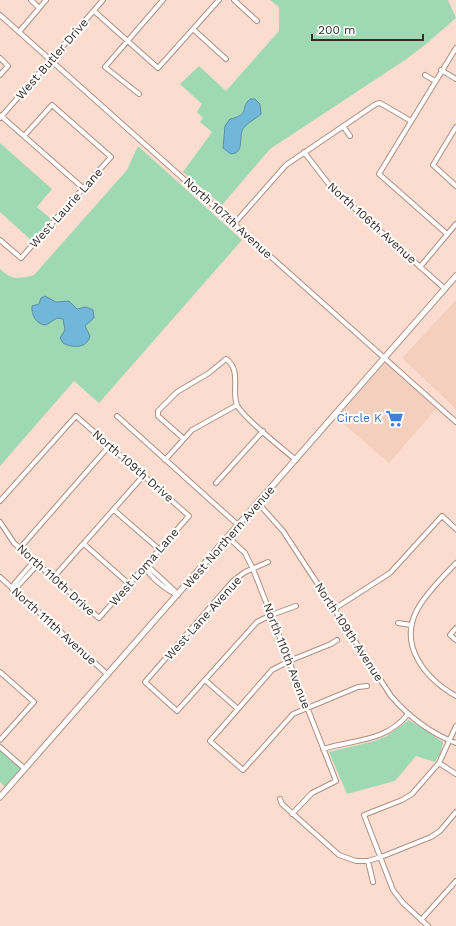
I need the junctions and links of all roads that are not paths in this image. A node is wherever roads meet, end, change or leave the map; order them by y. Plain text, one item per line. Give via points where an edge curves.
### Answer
1 (31, 0) edge
2 (46, 0) edge
3 (103, 0) edge
4 (163, 0) edge
5 (219, 0) edge
6 (234, 0) edge
7 (39, 8) junction
8 (94, 11) junction
9 (0, 15) edge
10 (257, 21) dead end
11 (193, 29) junction
12 (19, 32) junction
13 (128, 41) junction
14 (456, 48) edge
15 (0, 58) edge
16 (226, 59) dead end
17 (50, 60) junction
18 (441, 70) junction
19 (0, 75) edge
20 (425, 75) dead end
21 (456, 79) edge
22 (435, 81) junction
23 (139, 94) dead end
24 (1, 116) edge
25 (410, 121) junction
26 (343, 126) junction
27 (456, 127) edge
28 (24, 136) junction
29 (350, 136) dead end
30 (304, 152) junction
31 (456, 186) edge
32 (83, 188) junction
33 (234, 224) junction
34 (456, 224) edge
35 (447, 234) junction
36 (0, 240) edge
37 (420, 267) junction
38 (456, 276) edge
39 (445, 289) junction
40 (385, 358) junction
41 (237, 405) junction
42 (116, 416) dead end
43 (456, 422) edge
44 (264, 431) junction
45 (184, 438) junction
46 (110, 445) junction
47 (165, 460) junction
48 (296, 460) junction
49 (144, 475) junction
50 (216, 483) dead end
51 (0, 501) edge
52 (258, 503) junction
53 (114, 510) junction
54 (189, 516) joint
55 (0, 522) edge
56 (238, 525) junction
57 (456, 529) edge
58 (228, 537) junction
59 (84, 544) junction
60 (20, 548) junction
61 (160, 550) junction
62 (36, 562) junction
63 (268, 562) dead end
64 (456, 563) edge
65 (145, 566) junction
66 (253, 569) junction
67 (0, 577) edge
68 (54, 578) junction
69 (129, 584) junction
70 (12, 589) junction
71 (178, 595) junction
72 (296, 606) dead end
73 (334, 609) junction
74 (271, 615) junction
75 (99, 618) joint
76 (398, 623) dead end
77 (411, 625) junction
78 (456, 628) edge
79 (337, 640) dead end
80 (456, 640) edge
81 (289, 661) junction
82 (0, 672) edge
83 (108, 675) junction
84 (205, 680) junction
85 (367, 686) dead end
86 (456, 696) edge
87 (307, 707) junction
88 (238, 709) junction
89 (408, 714) junction
90 (456, 726) edge
91 (0, 740) edge
92 (450, 741) junction
93 (456, 743) edge
94 (0, 747) edge
95 (324, 749) junction
96 (439, 763) junction
97 (25, 769) junction
98 (456, 774) edge
99 (0, 797) edge
100 (280, 799) dead end
101 (456, 812) edge
102 (292, 814) junction
103 (381, 857) junction
104 (368, 861) junction
105 (456, 881) edge
106 (373, 882) dead end
107 (421, 920) junction
108 (428, 926) edge

1 - 7 street
2 - 7 street
3 - 8 street, West Butler Drive
4 - 13 street
5 - 11 street
6 - 10 street
7 - 12 street
8 - 13 street
8 - 17 street, West Butler Drive
9 - 12 street, North 107th Avenue
11 - 13 street via 158,68
11 - 16 street
12 - 17 street, North 107th Avenue
13 - 23 street via 105,67
14 - 18 street
15 - 19 street via 8,66
17 - 24 street, West Butler Drive
17 - 33 street, North 107th Avenue
18 - 21 street
18 - 22 street
20 - 22 street
22 - 25 street
24 - 28 street
25 - 26 street via 380,103
25 - 35 street via 378,174
26 - 29 street
26 - 30 street
27 - 31 street via 433,165
28 - 32 street
28 - 32 street, West Laurie Lane via 52,105 111,157
30 - 33 street via 278,172
30 - 37 street, North 106th Avenue via 331,187
32 - 36 street, West Laurie Lane via 21,258
33 - 40 street, North 107th Avenue
34 - 35 street
35 - 37 street
37 - 39 street, North 106th Avenue
38 - 39 main road, West Northern Avenue
39 - 40 main road, West Northern Avenue
40 - 43 street, North 107th Avenue
40 - 48 main road, West Northern Avenue
41 - 44 street via 242,413
41 - 45 street via 199,425
41 - 45 street via 234,370 226,360 177,392 157,414
42 - 47 street
44 - 48 street
44 - 50 street
45 - 47 street
46 - 49 street, North 109th Drive
46 - 51 street, North 109th Drive via 76,416
46 - 60 street
47 - 56 street
48 - 52 main road, West Northern Avenue
49 - 53 street
49 - 54 street, North 109th Drive
52 - 56 main road, West Northern Avenue
52 - 73 street, North 109th Avenue via 280,526
53 - 59 street
53 - 61 street
54 - 61 street, West Loma Lane
55 - 60 street, North 110th Drive
56 - 58 main road, West Northern Avenue
57 - 73 street via 442,516 390,573
58 - 66 street, North 110th Avenue via 245,553
58 - 71 main road, West Northern Avenue
59 - 68 street
59 - 69 street
60 - 62 street, North 110th Drive
61 - 65 street, West Loma Lane
62 - 68 street, North 110th Drive
62 - 70 street via 18,586
63 - 66 street, West Lane Avenue
64 - 77 street via 421,603
65 - 69 street, West Loma Lane
65 - 71 street via 151,568
66 - 74 street, North 110th Avenue
66 - 84 street, West Lane Avenue via 233,581 145,682 177,711
67 - 70 street, North 111th Avenue
68 - 75 street, North 110th Drive
69 - 75 street, West Loma Lane
70 - 83 street, North 111th Avenue
71 - 83 main road, West Northern Avenue
72 - 74 street
73 - 89 street, North 109th Avenue via 380,682
74 - 81 street, North 110th Avenue
74 - 84 street via 253,626
76 - 77 street
77 - 86 street via 412,648 418,662 432,678
78 - 80 street via 450,635
79 - 81 street
81 - 87 street, North 110th Avenue
81 - 88 street via 272,670
82 - 91 street via 34,702
83 - 97 main road, West Northern Avenue
84 - 88 street
85 - 87 street via 358,687
87 - 88 street via 289,718 243,770 210,742
87 - 95 street, North 110th Avenue
89 - 92 street, North 109th Avenue via 427,729
89 - 95 street via 394,729 379,736
90 - 92 street
92 - 93 street, North 109th Avenue
92 - 96 street
94 - 97 street
95 - 102 street, North 110th Avenue via 336,781 312,793
96 - 98 street
96 - 103 street via 407,798 364,815
97 - 99 main road, West Northern Avenue
100 - 102 street
101 - 103 street via 440,831 431,837
102 - 104 street via 339,855 350,860
103 - 104 street
103 - 107 street via 393,890 403,904
104 - 106 street
105 - 107 street
107 - 108 street

